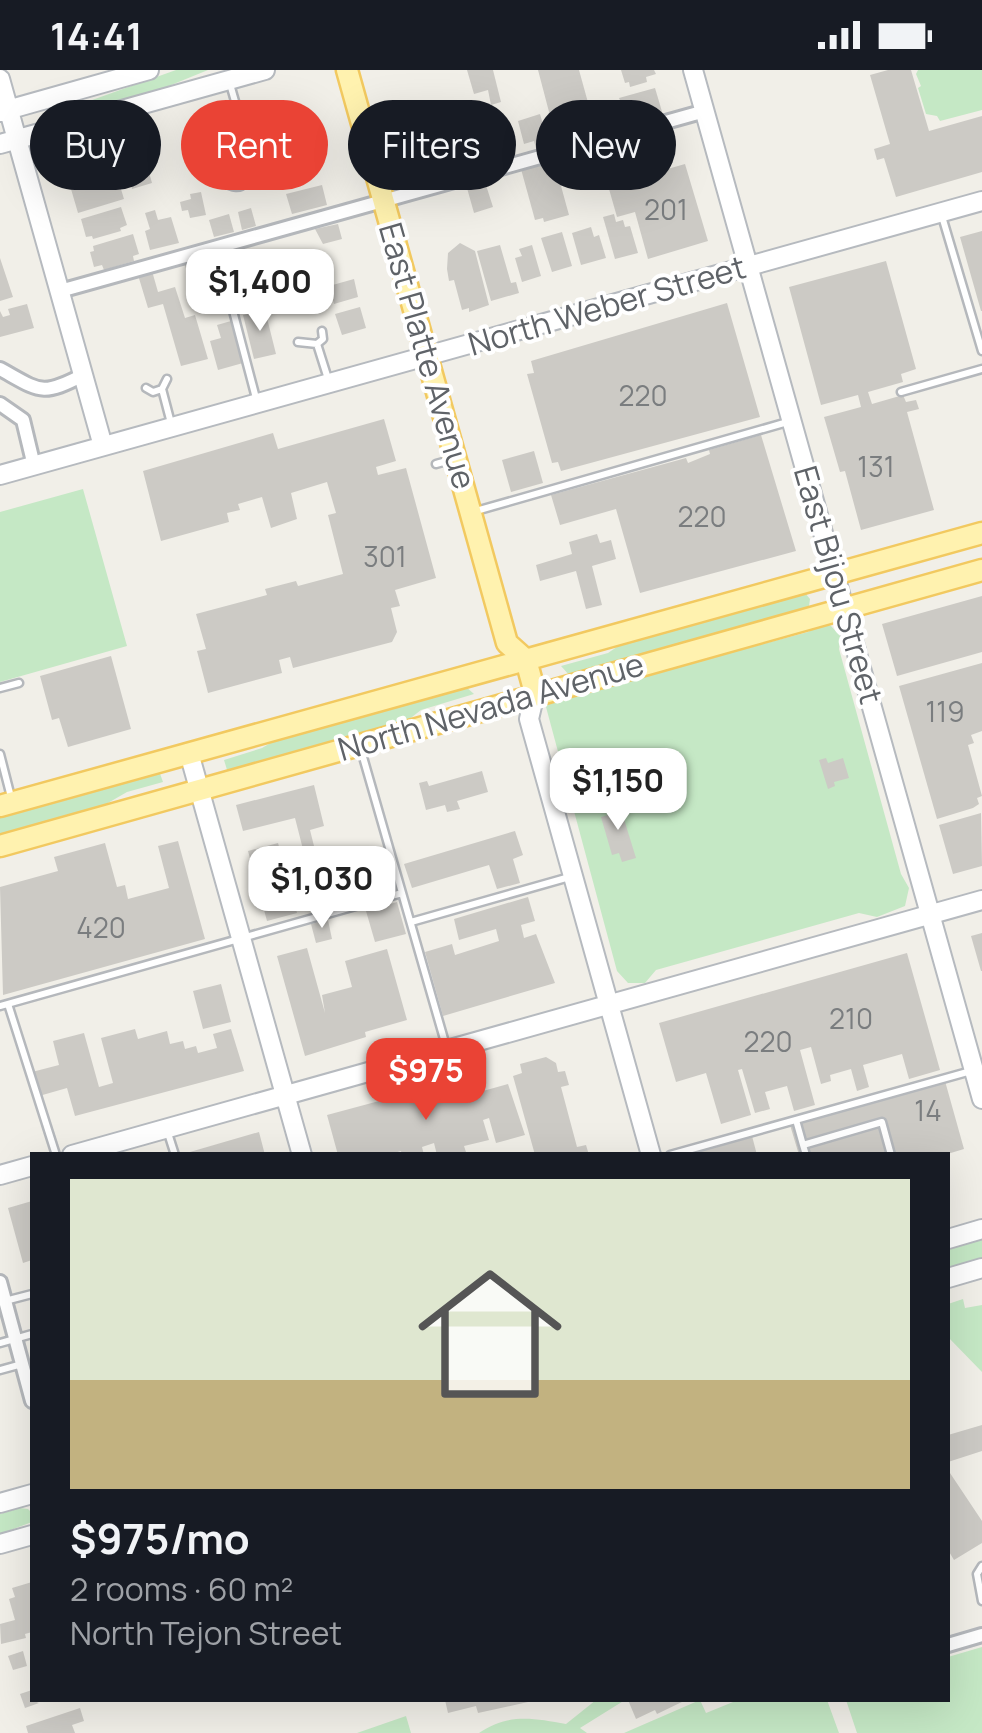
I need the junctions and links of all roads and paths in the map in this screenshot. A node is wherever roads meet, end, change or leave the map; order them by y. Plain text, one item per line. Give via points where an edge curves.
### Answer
1 (148, 70) edge
2 (265, 70) edge
3 (347, 70) edge
4 (694, 70) edge
5 (0, 79) edge
6 (229, 80) junction
7 (235, 100) edge
8 (4, 111) edge
9 (705, 111) junction
10 (8, 142) edge
11 (982, 201) edge
12 (384, 202) junction
13 (941, 212) junction
14 (216, 248) junction
15 (748, 266) junction
16 (256, 284) dead end
17 (60, 292) junction
18 (228, 293) junction
19 (202, 300) dead end
20 (322, 331) dead end
21 (298, 342) dead end
22 (316, 344) junction
23 (982, 351) edge
24 (426, 356) junction
25 (0, 369) edge
26 (982, 369) edge
27 (83, 375) junction
28 (167, 379) dead end
29 (329, 383) junction
30 (146, 388) dead end
31 (162, 389) junction
32 (901, 392) dead end
33 (258, 403) junction
34 (0, 404) edge
35 (792, 420) junction
36 (172, 427) junction
37 (103, 446) junction
38 (34, 466) junction
39 (0, 475) edge
40 (470, 513) junction
41 (982, 533) edge
42 (982, 570) edge
43 (834, 575) junction
44 (844, 608) junction
45 (507, 642) junction
46 (526, 660) junction
47 (499, 668) junction
48 (19, 683) dead end
49 (0, 688) edge
50 (535, 694) junction
51 (508, 701) junction
52 (529, 719) junction
53 (360, 744) junction
54 (189, 752) junction
55 (0, 754) edge
56 (200, 791) junction
57 (6, 804) edge
58 (0, 846) edge
59 (573, 876) junction
60 (402, 893) junction
61 (982, 900) edge
62 (930, 915) junction
63 (410, 922) junction
64 (241, 938) junction
65 (4, 1005) edge
66 (609, 1005) junction
67 (447, 1050) junction
68 (978, 1069) edge
69 (285, 1096) junction
70 (982, 1099) edge
71 (796, 1120) junction
72 (167, 1128) junction
73 (803, 1145) junction
74 (55, 1152) edge
75 (84, 1152) edge
76 (173, 1152) edge
77 (301, 1152) edge
78 (650, 1152) edge
79 (681, 1152) edge
80 (805, 1152) edge
81 (890, 1152) edge
82 (30, 1167) edge
83 (0, 1175) edge
84 (982, 1229) edge
85 (950, 1238) edge
86 (982, 1268) edge
87 (950, 1277) edge
88 (0, 1282) edge
89 (30, 1295) edge
90 (5, 1301) junction
91 (30, 1334) edge
92 (16, 1338) junction
93 (0, 1343) edge
94 (22, 1364) junction
95 (0, 1370) edge
96 (30, 1394) edge
97 (30, 1495) edge
98 (0, 1503) edge
99 (30, 1536) edge
100 (0, 1544) edge
101 (982, 1566) edge
102 (982, 1601) edge
103 (982, 1635) edge
104 (950, 1644) edge

1 - 8 street
2 - 6 street
3 - 12 main road, East Platte Avenue
4 - 9 street, East Bijou Street
5 - 8 street
6 - 7 lane
6 - 10 street
8 - 10 street
9 - 12 street
9 - 15 street, East Bijou Street
10 - 17 street
11 - 13 street, North Weber Street
12 - 14 street
12 - 24 main road, East Platte Avenue
13 - 15 street, North Weber Street
13 - 23 lane
14 - 17 street
14 - 18 lane
15 - 24 street, North Weber Street
15 - 35 street, East Bijou Street
16 - 18 lane
17 - 27 street
18 - 19 lane
18 - 33 lane
20 - 22 lane
21 - 22 lane
22 - 29 lane
24 - 29 street, North Weber Street
24 - 40 main road, East Platte Avenue via 445,461
25 - 27 street via 38,390 55,390
26 - 32 lane
27 - 37 street
28 - 31 lane
29 - 33 street, North Weber Street
30 - 31 lane
31 - 36 lane
33 - 36 street, North Weber Street
34 - 38 street via 23,420
35 - 40 lane
35 - 43 street, East Bijou Street
36 - 37 street, North Weber Street
37 - 38 street, North Weber Street
38 - 39 street, North Weber Street
40 - 45 main road, East Platte Avenue
41 - 43 main road, North Nevada Avenue
42 - 44 main road, North Nevada Avenue
43 - 44 street, East Bijou Street
43 - 46 main road, North Nevada Avenue
44 - 50 main road, North Nevada Avenue
44 - 62 street, East Bijou Street
45 - 46 main road
45 - 47 main road
46 - 47 main road, North Nevada Avenue
46 - 50 main road
47 - 51 main road
47 - 54 main road, North Nevada Avenue
48 - 49 lane
50 - 51 main road, North Nevada Avenue
50 - 52 street
51 - 52 street
51 - 53 main road, North Nevada Avenue
52 - 59 street
53 - 56 main road, North Nevada Avenue
53 - 60 lane
54 - 56 street
54 - 57 main road, North Nevada Avenue
55 - 57 lane
56 - 58 main road, North Nevada Avenue
56 - 64 street
59 - 63 lane
59 - 66 street
60 - 63 lane
60 - 64 lane
61 - 62 street
62 - 66 street
62 - 68 street, East Bijou Street
63 - 67 lane
64 - 65 lane
64 - 69 street
65 - 74 lane
66 - 67 street
66 - 78 street
67 - 69 street
68 - 70 street, East Bijou Street
68 - 71 lane
69 - 72 street
69 - 77 street
71 - 73 lane
71 - 79 lane
72 - 75 street
72 - 76 lane
73 - 80 lane
73 - 81 lane via 882,1122
82 - 83 street
84 - 85 street
86 - 87 street
88 - 90 street
89 - 90 lane
90 - 92 street
91 - 92 lane
92 - 93 lane
92 - 94 street
94 - 95 lane
94 - 96 street
97 - 98 street
99 - 100 street
101 - 102 lane
103 - 104 street

